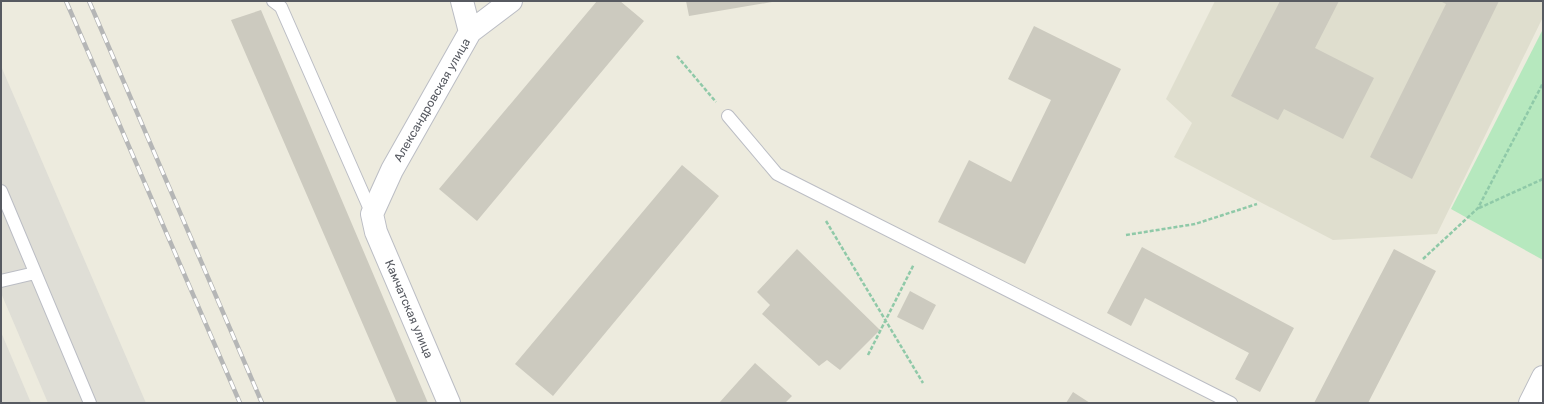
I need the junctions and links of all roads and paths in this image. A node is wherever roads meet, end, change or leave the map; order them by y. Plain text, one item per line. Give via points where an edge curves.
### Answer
1 (273, 1) edge
2 (462, 1) edge
3 (511, 1) edge
4 (470, 32) junction
5 (677, 56) dead end
6 (1543, 83) edge
7 (728, 116) joint
8 (1543, 179) edge
9 (808, 189) junction
10 (1, 191) edge
11 (1257, 204) dead end
12 (1478, 208) junction
13 (372, 214) junction
14 (1126, 235) dead end
15 (922, 248) junction
16 (1424, 259) dead end
17 (35, 273) junction
18 (1, 281) edge
19 (885, 320) junction
20 (868, 354) dead end
21 (1543, 377) edge
22 (923, 384) dead end
23 (90, 403) edge
24 (449, 403) edge
25 (1231, 403) edge
26 (1530, 403) edge

1 - 13 lane via 281,7
2 - 4 street
3 - 4 street, Александровская улица
4 - 13 street, Александровская улица via 392,170
5 - 7 path
6 - 12 path
7 - 9 lane via 777,174
8 - 12 path
9 - 15 lane
9 - 19 path
10 - 17 lane
11 - 14 path via 1195,224
12 - 16 path
13 - 24 street, Камчатская улица via 376,232
15 - 19 path
15 - 25 lane
17 - 18 lane
17 - 23 lane
19 - 20 path
19 - 22 path
21 - 26 street

